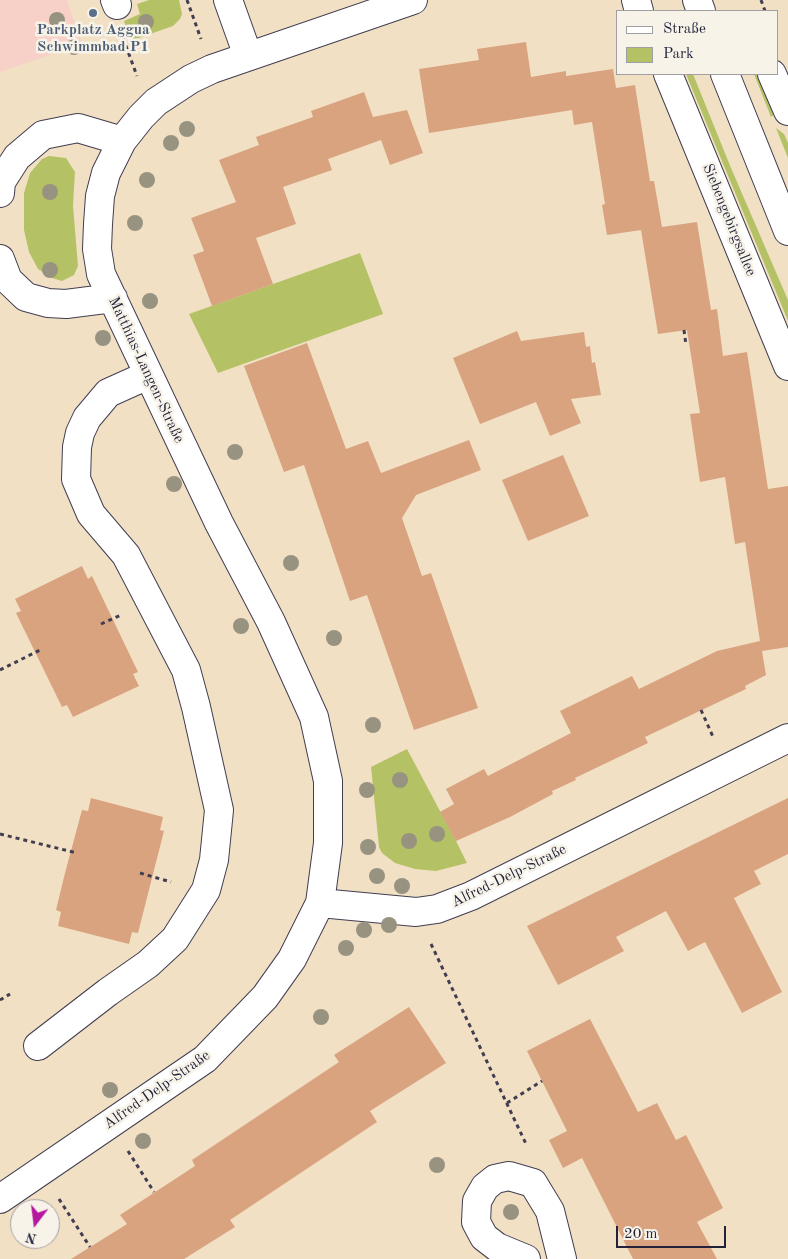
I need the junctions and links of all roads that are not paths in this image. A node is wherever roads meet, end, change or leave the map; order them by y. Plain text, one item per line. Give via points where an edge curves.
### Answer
1 (228, 0) edge
2 (413, 0) edge
3 (248, 56) junction
4 (668, 75) edge
5 (725, 75) edge
6 (772, 75) edge
7 (788, 111) edge
8 (122, 141) junction
9 (0, 186) edge
10 (788, 232) edge
11 (0, 259) edge
12 (113, 298) junction
13 (788, 366) edge
14 (148, 375) junction
15 (788, 738) edge
16 (320, 903) junction
17 (38, 1046) dead end
18 (0, 1199) edge
19 (526, 1259) edge
20 (562, 1259) edge

1 - 3 street
2 - 3 street, Matthias-Langen-Straße
3 - 8 street, Matthias-Langen-Straße via 212,69 174,89 149,109
4 - 13 street, Siebengebirgsallee
5 - 10 street
6 - 7 street
8 - 9 street via 78,128 43,135 17,157
8 - 12 street, Matthias-Langen-Straße via 106,173 98,224 97,249 102,274
11 - 12 street via 8,280 26,297 66,304
12 - 14 street, Matthias-Langen-Straße
14 - 16 street, Matthias-Langen-Straße via 271,622 314,717 328,781 329,811
14 - 17 street via 108,394 87,418 77,447 76,480 91,514 126,556 186,670 219,810 214,860 206,890 175,939 148,964
15 - 16 street, Alfred-Delp-Straße via 437,910 416,912
16 - 18 street, Alfred-Delp-Straße via 292,959 265,997 205,1060
19 - 20 street via 497,1248 484,1237 476,1222 480,1194 495,1179 509,1176 533,1183 550,1211

